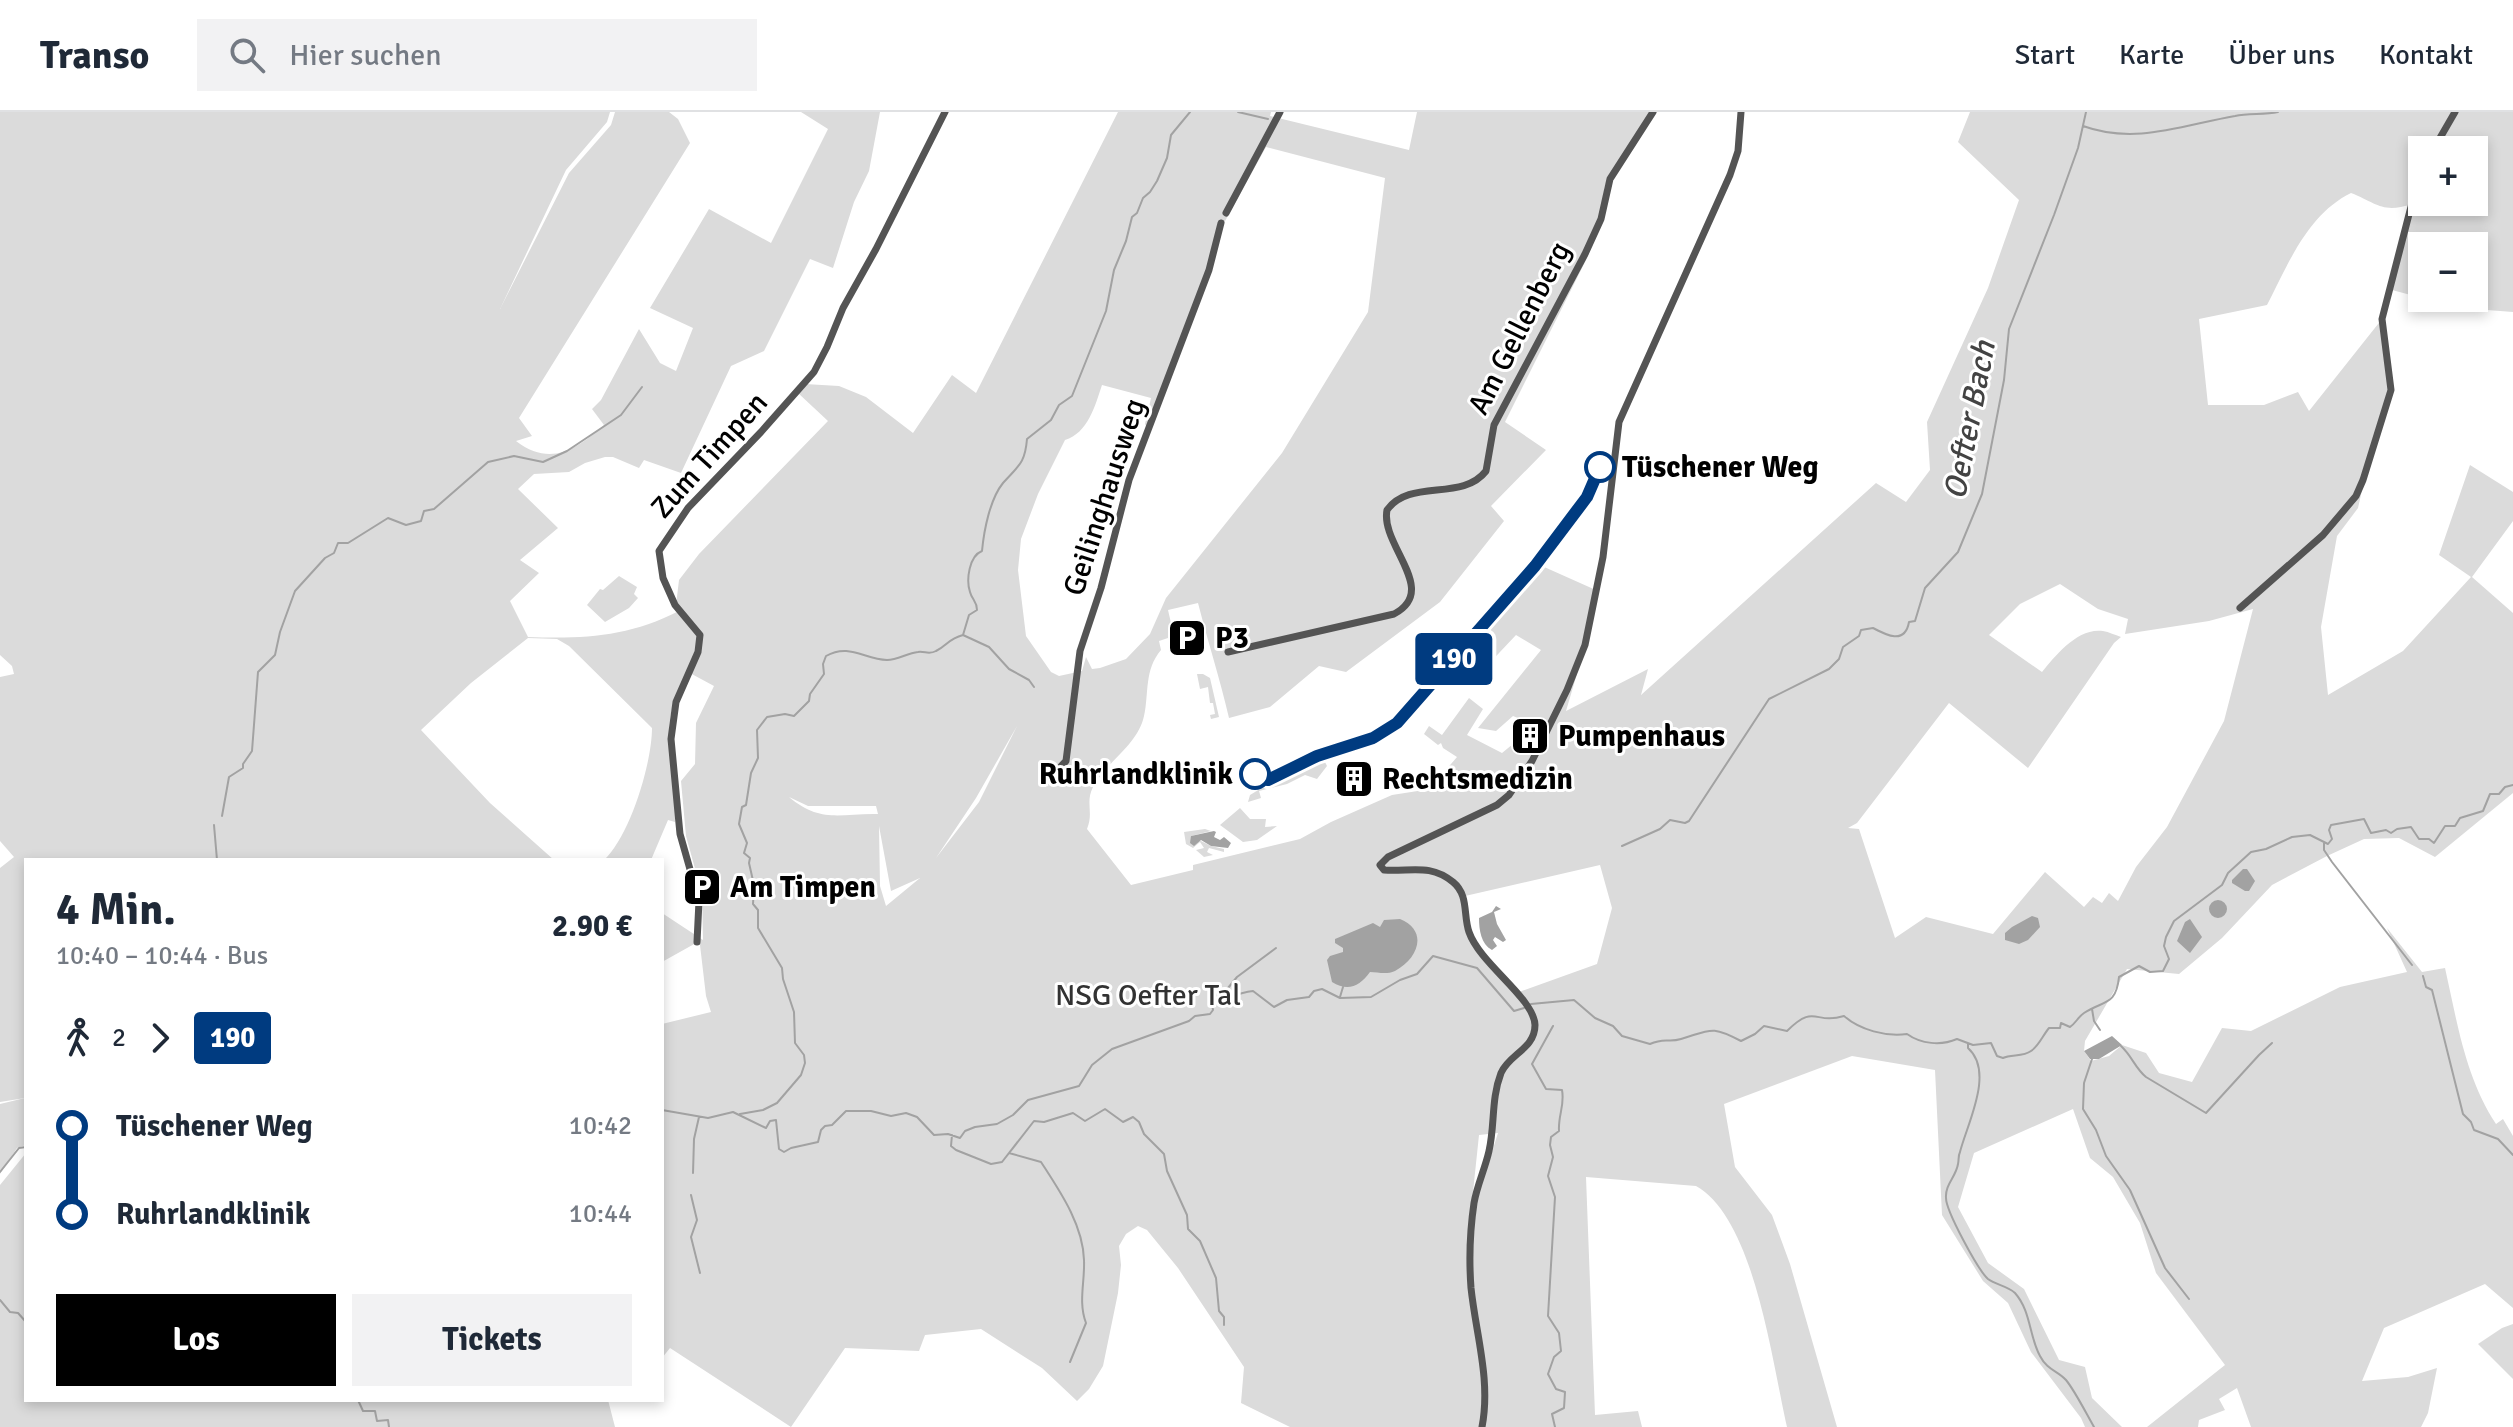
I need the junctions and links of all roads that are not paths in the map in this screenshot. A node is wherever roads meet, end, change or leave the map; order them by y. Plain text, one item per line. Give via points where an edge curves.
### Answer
1 (945, 112) edge
2 (1280, 112) edge
3 (1653, 112) edge
4 (1741, 112) edge
5 (2455, 112) edge
6 (2441, 136) edge
7 (1226, 213) dead end
8 (2409, 216) edge
9 (1221, 223) dead end
10 (2240, 608) dead end
11 (1228, 652) dead end
12 (1045, 783) dead end
13 (697, 942) dead end
14 (1482, 1427) edge

1 - 13 street, Zum Timpen via 814,372 688,508 659,551 675,605 700,635 676,702 671,739 680,834 699,901
2 - 7 street
3 - 11 street, Am Gellenberg via 1610,179 1599,223 1494,425 1486,471 1468,485 1410,495 1387,510 1387,528 1412,587 1407,606 1394,614
4 - 14 street via 1730,175 1619,422 1603,557 1585,645 1550,727 1521,779 1497,805 1381,863 1384,870 1433,870 1459,887 1477,949 1533,1015 1533,1037 1503,1069 1496,1088 1489,1151 1473,1209 1471,1286 1486,1391
5 - 6 street
8 - 10 street via 2382,319 2391,390 2363,480 2323,535
9 - 12 street, Geilinghausweg via 1209,270 1129,480 1080,651 1066,761

